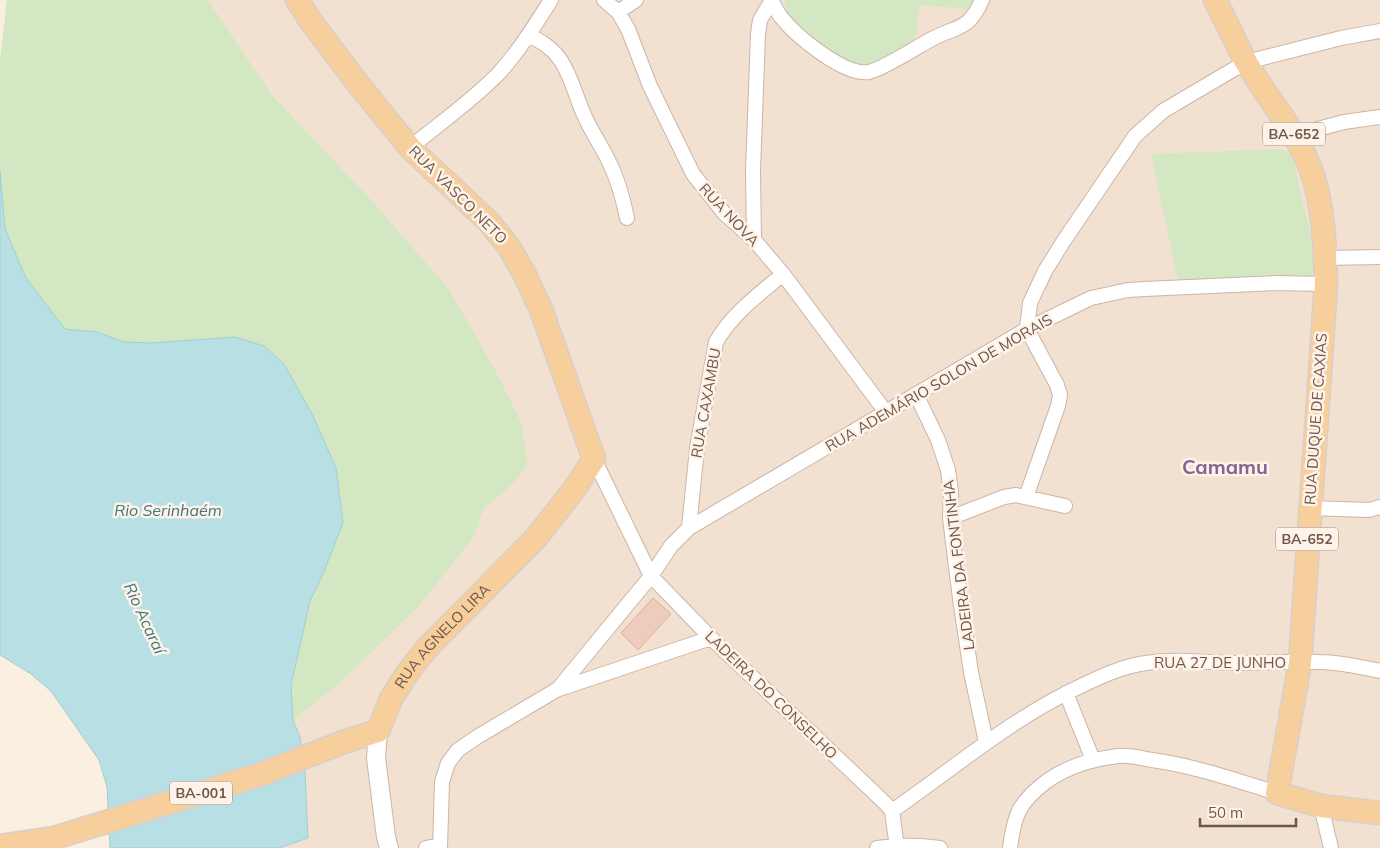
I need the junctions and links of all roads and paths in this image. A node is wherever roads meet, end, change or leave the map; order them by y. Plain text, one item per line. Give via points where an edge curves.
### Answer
1 (297, 0) edge
2 (551, 0) edge
3 (604, 0) edge
4 (636, 0) edge
5 (772, 0) edge
6 (982, 0) edge
7 (1215, 0) edge
8 (618, 12) junction
9 (1380, 31) edge
10 (529, 35) junction
11 (1246, 62) junction
12 (1380, 117) edge
13 (1295, 134) junction
14 (410, 148) junction
15 (628, 218) dead end
16 (754, 240) junction
17 (1380, 257) edge
18 (1326, 258) junction
19 (783, 274) junction
20 (1326, 284) junction
21 (1027, 328) junction
22 (916, 394) junction
23 (885, 411) junction
24 (594, 458) junction
25 (1026, 497) junction
26 (1065, 506) dead end
27 (1380, 507) edge
28 (1309, 508) junction
29 (950, 518) junction
30 (689, 528) junction
31 (651, 576) junction
32 (711, 638) junction
33 (1300, 663) junction
34 (1380, 671) edge
35 (558, 689) junction
36 (1066, 693) junction
37 (378, 731) junction
38 (986, 742) junction
39 (1093, 760) junction
40 (1277, 793) junction
41 (1321, 806) junction
42 (892, 812) junction
43 (1380, 813) edge
44 (0, 846) edge
45 (436, 847) edge
46 (897, 847) edge
47 (389, 848) edge
48 (877, 848) edge
49 (940, 848) edge
50 (1010, 848) edge
51 (1332, 848) edge

1 - 14 main road, RUA VASCO NETO
2 - 10 street
3 - 8 street, RUA NOVA
4 - 8 street
5 - 6 street via 793,29 841,66 856,72 870,72 940,34 960,27 970,21
5 - 16 street via 760,20 758,34
7 - 11 main road, BA-652
8 - 16 street, RUA NOVA via 693,174 724,213
9 - 11 street
10 - 14 street via 476,94
10 - 15 street via 547,46 567,70 574,93 610,164
11 - 13 main road, BA-652
11 - 21 street via 1163,111 1135,136 1045,271 1030,303
12 - 13 street
13 - 18 main road, BA-652 via 1311,171 1319,201
14 - 24 main road, RUA VASCO NETO via 489,222 509,247 542,312
16 - 19 street, RUA NOVA
17 - 18 street
18 - 20 main road, BA-652
19 - 23 street, RUA NOVA
19 - 30 street, RUA CAXAMBU via 738,312 716,342 697,448
20 - 21 street, RUA ADEMÁRIO SOLON DE MORAIS via 1128,290 1091,298
20 - 28 main road, RUA DUQUE DE CAXIAS / BA-652
21 - 22 street, RUA ADEMÁRIO SOLON DE MORAIS
21 - 25 street via 1060,394
22 - 23 street, RUA ADEMÁRIO SOLON DE MORAIS
22 - 29 street, LADEIRA DA FONTINHA via 948,470
23 - 30 street, RUA ADEMÁRIO SOLON DE MORAIS
24 - 31 street, RUA VASCO NETO
24 - 37 main road, RUA AGNELO LIRA via 536,538 429,646 408,672 391,699
25 - 26 street
25 - 29 street via 1004,497
27 - 28 street via 1369,510
28 - 33 main road, RUA DUQUE DE CAXIAS / BA-652
29 - 38 street, LADEIRA DA FONTINHA via 970,663
30 - 31 street, RUA ADEMÁRIO SOLON DE MORAIS via 671,546
31 - 32 street, LADEIRA DO CONSELHO
31 - 35 street, RUA ADEMÁRIO SOLON DE MORAIS
32 - 35 street
32 - 42 street, LADEIRA DO CONSELHO
33 - 34 street, RUA 27 DE JUNHO via 1342,664
33 - 36 street, RUA 27 DE JUNHO via 1147,663 1128,666
33 - 40 main road, RUA DUQUE DE CAXIAS / BA-652
35 - 45 street via 458,750 448,763 442,782
36 - 38 street, RUA 27 DE JUNHO via 1025,715
36 - 39 street
37 - 44 main road, BA-001 via 259,775 54,838
37 - 47 street, RUA AGNELO LIRA via 376,758
38 - 42 street, RUA 27 DE JUNHO
39 - 40 street via 1120,756 1175,763
39 - 50 street via 1056,775 1027,798 1012,825
40 - 41 main road
41 - 43 main road
41 - 51 street
42 - 46 street
46 - 48 street
46 - 49 street via 921,845

